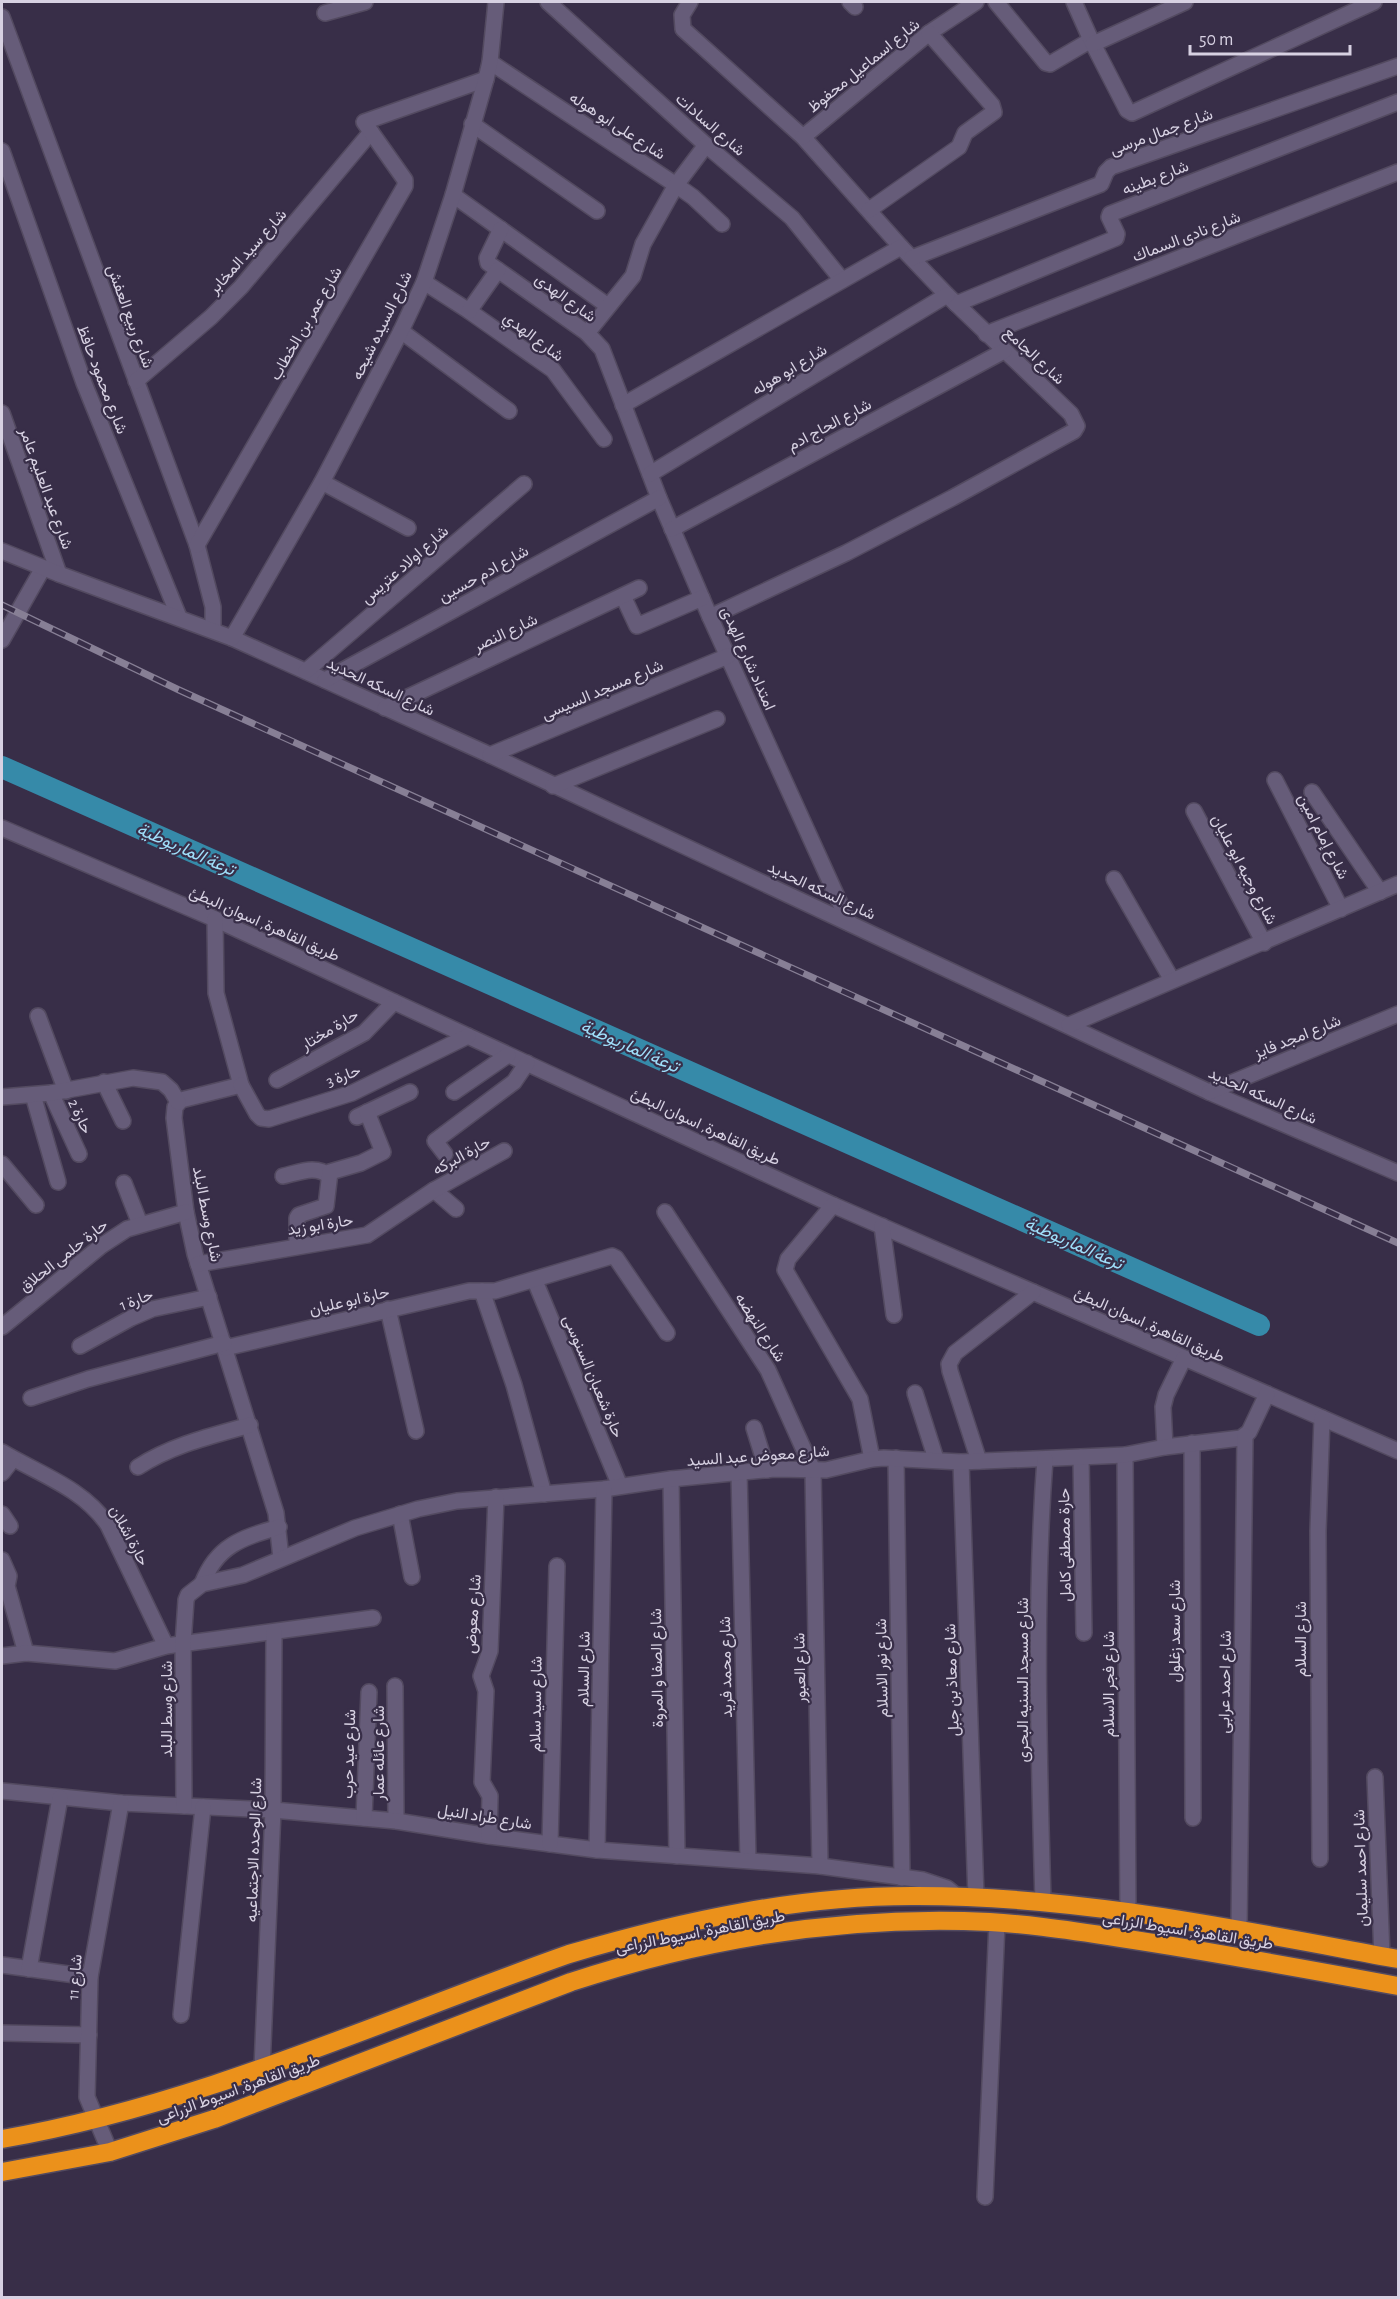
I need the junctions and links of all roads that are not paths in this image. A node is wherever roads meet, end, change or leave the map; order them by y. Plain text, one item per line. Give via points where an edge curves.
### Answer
1 (365, 2) edge
2 (496, 2) edge
3 (548, 2) edge
4 (976, 2) edge
5 (996, 2) edge
6 (1074, 2) edge
7 (1185, 2) edge
8 (1374, 2) edge
9 (686, 8) edge
10 (325, 13) dead end
11 (2, 17) edge
12 (929, 33) junction
13 (1092, 42) junction
14 (490, 62) junction
15 (1398, 66) edge
16 (486, 79) junction
17 (1398, 102) edge
18 (472, 124) junction
19 (368, 127) junction
20 (803, 137) junction
21 (706, 145) junction
22 (2, 151) edge
23 (1398, 172) edge
24 (676, 185) junction
25 (453, 195) junction
26 (869, 210) junction
27 (597, 211) dead end
28 (722, 224) dead end
29 (501, 230) junction
30 (907, 253) junction
31 (498, 270) junction
32 (842, 280) junction
33 (424, 282) junction
34 (952, 299) junction
35 (608, 306) junction
36 (469, 310) junction
37 (401, 331) junction
38 (587, 333) junction
39 (987, 334) junction
40 (1004, 351) junction
41 (135, 381) junction
42 (623, 405) junction
43 (510, 411) dead end
44 (2, 413) edge
45 (604, 438) dead end
46 (650, 474) junction
47 (322, 482) junction
48 (524, 484) dead end
49 (659, 498) junction
50 (408, 528) dead end
51 (672, 529) junction
52 (197, 545) junction
53 (2, 550) edge
54 (44, 568) junction
55 (59, 574) junction
56 (639, 588) dead end
57 (623, 596) junction
58 (702, 597) junction
59 (179, 617) junction
60 (710, 617) junction
61 (213, 630) junction
62 (232, 638) junction
63 (2, 640) edge
64 (728, 656) junction
65 (306, 671) junction
66 (325, 680) junction
67 (385, 708) junction
68 (717, 719) dead end
69 (490, 755) junction
70 (1275, 780) dead end
71 (553, 786) junction
72 (1312, 792) dead end
73 (1194, 811) dead end
74 (2, 828) edge
75 (1113, 879) dead end
76 (1398, 884) edge
77 (1380, 892) junction
78 (1341, 909) junction
79 (215, 919) junction
80 (849, 923) junction
81 (1264, 943) junction
82 (1172, 980) junction
83 (394, 1002) junction
84 (1398, 1014) edge
85 (38, 1016) dead end
86 (1069, 1025) junction
87 (468, 1036) junction
88 (508, 1055) junction
89 (527, 1063) junction
90 (277, 1080) dead end
91 (104, 1082) junction
92 (242, 1085) junction
93 (58, 1092) junction
94 (411, 1092) dead end
95 (454, 1092) dead end
96 (1209, 1092) junction
97 (33, 1095) junction
98 (2, 1097) edge
99 (177, 1102) junction
100 (123, 1121) dead end
101 (504, 1151) dead end
102 (79, 1154) dead end
103 (445, 1154) dead end
104 (2, 1164) edge
105 (1398, 1173) edge
106 (283, 1176) dead end
107 (328, 1176) junction
108 (58, 1182) dead end
109 (124, 1183) dead end
110 (434, 1190) junction
111 (36, 1205) dead end
112 (833, 1205) junction
113 (456, 1209) dead end
114 (186, 1212) junction
115 (664, 1212) dead end
116 (140, 1224) junction
117 (882, 1226) junction
118 (297, 1245) junction
119 (198, 1264) junction
120 (535, 1281) junction
121 (482, 1291) junction
122 (1033, 1292) junction
123 (209, 1297) junction
124 (388, 1309) junction
125 (894, 1315) dead end
126 (2, 1327) edge
127 (667, 1334) dead end
128 (224, 1345) junction
129 (80, 1346) dead end
130 (1184, 1358) junction
131 (915, 1393) dead end
132 (1267, 1394) junction
133 (31, 1398) dead end
134 (1322, 1418) junction
135 (250, 1425) junction
136 (754, 1428) dead end
137 (416, 1431) dead end
138 (1245, 1436) junction
139 (1192, 1443) junction
140 (1165, 1447) junction
141 (1398, 1451) edge
142 (1125, 1455) junction
143 (7, 1456) edge
144 (1081, 1457) junction
145 (896, 1458) junction
146 (872, 1459) junction
147 (1045, 1459) junction
148 (936, 1460) junction
149 (979, 1461) junction
150 (961, 1462) junction
151 (138, 1467) dead end
152 (767, 1470) junction
153 (813, 1470) junction
154 (739, 1472) junction
155 (2, 1473) edge
156 (671, 1479) junction
157 (620, 1486) junction
158 (604, 1489) junction
159 (543, 1494) junction
160 (496, 1497) junction
161 (400, 1514) junction
162 (279, 1527) junction
163 (281, 1558) junction
164 (2, 1560) edge
165 (556, 1566) dead end
166 (412, 1577) dead end
167 (202, 1584) junction
168 (373, 1618) dead end
169 (274, 1632) junction
170 (1084, 1633) dead end
171 (183, 1644) junction
172 (166, 1646) junction
173 (26, 1653) junction
174 (2, 1656) edge
175 (395, 1686) dead end
176 (369, 1692) dead end
177 (1375, 1777) dead end
178 (2, 1791) edge
179 (60, 1798) junction
180 (121, 1803) junction
181 (184, 1806) junction
182 (203, 1807) junction
183 (273, 1810) junction
184 (364, 1818) junction
185 (1193, 1818) dead end
186 (396, 1821) junction
187 (489, 1836) junction
188 (550, 1844) junction
189 (597, 1850) junction
190 (677, 1856) junction
191 (1320, 1859) dead end
192 (748, 1860) junction
193 (820, 1866) junction
194 (902, 1878) junction
195 (967, 1897) junction
196 (1043, 1902) junction
197 (1128, 1913) junction
198 (997, 1923) junction
199 (1239, 1930) junction
200 (1390, 1958) edge
201 (2, 1965) edge
202 (29, 1969) junction
203 (90, 1977) junction
204 (1398, 1986) edge
205 (181, 2015) dead end
206 (2, 2033) edge
207 (89, 2035) junction
208 (262, 2068) junction
209 (97, 2119) junction
210 (2, 2139) edge
211 (110, 2152) junction
212 (2, 2172) edge
213 (985, 2197) dead end

1 - 10 street
2 - 14 street, شارع السيده شيحه
3 - 21 street, شارع السادات
4 - 12 street, شارع اسماعيل محفوظ
5 - 13 street via 1046,63
6 - 13 street
7 - 13 street
8 - 13 street via 1132,113
9 - 20 street, شارع الجامع via 681,24 686,33
11 - 41 street, شارع ربيع العفش
12 - 20 street, شارع اسماعيل محفوظ
12 - 26 street via 994,112 965,133 959,147
14 - 16 street, شارع السيده شيحه
14 - 24 street, شارع على ابو هوله
15 - 30 street, شارع جمال مرسى via 1111,167 1101,184
16 - 18 street, شارع السيده شيحه
16 - 19 street
17 - 34 street, شارع بطينه via 1110,214 1116,238
18 - 25 street, شارع السيده شيحه
18 - 27 street
19 - 41 street, شارع سيد المخابر via 242,287
19 - 52 street, شارع عمر بن الخطاب via 405,180 405,186
20 - 26 street, شارع الجامع
21 - 24 street
21 - 32 street, شارع السادات via 792,218
22 - 59 street, شارع محمود حافظ via 84,383
23 - 39 street, شارع نادى السماك
24 - 28 street, شارع على ابو هوله
24 - 35 street via 643,244 633,276
25 - 29 street
25 - 33 street, شارع السيده شيحه
26 - 30 street, شارع الجامع
29 - 31 street via 487,258 488,264
29 - 35 street
30 - 32 street, شارع جمال مرسى
30 - 34 street, شارع الجامع
31 - 36 street
31 - 38 street, شارع الهدى
32 - 42 street, شارع جمال مرسى
33 - 36 street, شارع الهدي
33 - 37 street, شارع السيده شيحه
34 - 39 street, شارع الجامع
34 - 46 street, شارع ابو هوله
35 - 38 street
36 - 45 street, شارع الهدي via 553,370
37 - 43 street
37 - 47 street, شارع السيده شيحه
38 - 42 street, شارع الهدى via 602,349
39 - 40 street, شارع الجامع
40 - 51 street, شارع الحاج ادم
40 - 60 street, شارع الجامع via 1071,414 1077,426 1074,431 952,498
41 - 52 street, شارع ربيع العفش
42 - 46 street, امتداد شارع الهدى
44 - 55 street, شارع عبد العليم عامر
46 - 49 street, امتداد شارع الهدى
47 - 50 street
47 - 62 street, شارع السيده شيحه
48 - 65 street, شارع اولاد عتريس
49 - 51 street, امتداد شارع الهدى
49 - 66 street, شارع ادم حسين
51 - 58 street, امتداد شارع الهدى
52 - 61 street, شارع ربيع العفش via 213,607
53 - 54 street, شارع السكه الحديد
54 - 55 street, شارع السكه الحديد
54 - 63 street
55 - 59 street, شارع السكه الحديد
56 - 57 street, شارع النصر
57 - 58 street via 637,626
57 - 67 street, شارع النصر
58 - 60 street, امتداد شارع الهدى
59 - 61 street, شارع السكه الحديد
60 - 64 street, امتداد شارع الهدى
61 - 62 street, شارع السكه الحديد
62 - 65 street, شارع السكه الحديد
64 - 69 street, شارع مسجد السيسى
64 - 80 street, امتداد شارع الهدى
65 - 66 street, شارع السكه الحديد
66 - 67 street, شارع السكه الحديد
67 - 69 street, شارع السكه الحديد
68 - 71 street
69 - 71 street, شارع السكه الحديد
70 - 78 street, شارع إمام امين
71 - 80 street, شارع السكه الحديد
72 - 77 street
73 - 81 street, شارع وجيه ابو عليان
74 - 79 street, طريق القاهرة, اسوان البطئ
75 - 82 street
76 - 77 street
77 - 78 street
78 - 81 street
79 - 83 street, طريق القاهرة, اسوان البطئ
79 - 92 street via 216,993
80 - 86 street, شارع السكه الحديد
81 - 82 street
82 - 86 street
83 - 87 street, طريق القاهرة, اسوان البطئ
83 - 90 street, حارة مختار via 364,1033
84 - 96 street, شارع امجد فايز
85 - 93 street, حارة 2
86 - 96 street, شارع السكه الحديد
87 - 88 street, طريق القاهرة, اسوان البطئ
87 - 92 street, حارة 3 via 352,1093 269,1119 257,1114
88 - 89 street, طريق القاهرة, اسوان البطئ
88 - 95 street
89 - 103 street via 514,1083 435,1142
89 - 112 street, طريق القاهرة, اسوان البطئ
91 - 93 street
91 - 99 street via 133,1078 162,1082
91 - 100 street
92 - 99 street
93 - 97 street
93 - 102 street, حارة 2
94 - 107 street via 362,1114 382,1152 361,1163 333,1170
96 - 105 street, شارع السكه الحديد
97 - 98 street
97 - 108 street
99 - 114 street, شارع وسط البلد via 174,1118
101 - 110 street, حارة البركه
104 - 111 street
106 - 107 street via 313,1169
107 - 118 street via 326,1206 297,1218
109 - 116 street
110 - 113 street
110 - 118 street, حارة ابو زيد via 367,1235
112 - 117 street, طريق القاهرة, اسوان البطئ
112 - 146 street via 788,1259 785,1270 860,1399
114 - 116 street, حارة حلمى الحلاق
114 - 119 street, شارع وسط البلد
115 - 153 street, شارع النهضه via 768,1370
116 - 126 street, حارة حلمى الحلاق via 101,1246
117 - 122 street, طريق القاهرة, اسوان البطئ
117 - 125 street
118 - 119 street, حارة ابو زيد
119 - 123 street, شارع وسط البلد
120 - 121 street, حارة ابو عليان
120 - 127 street, حارة ابو عليان via 615,1256
120 - 157 street, حارة شعبان السنوسى
121 - 124 street, حارة ابو عليان
121 - 159 street via 514,1385
122 - 130 street, طريق القاهرة, اسوان البطئ
122 - 149 street via 951,1358 950,1371
123 - 128 street, شارع وسط البلد
123 - 129 street, حارة 1 via 152,1310
124 - 128 street, حارة ابو عليان
124 - 137 street
128 - 133 street, حارة ابو عليان via 88,1379
128 - 135 street, شارع وسط البلد
130 - 132 street, طريق القاهرة, اسوان البطئ
130 - 140 street via 1163,1407
131 - 148 street
132 - 134 street, طريق القاهرة, اسوان البطئ
132 - 138 street
134 - 141 street, طريق القاهرة, اسوان البطئ
134 - 191 street, شارع السلام via 1318,1542
135 - 151 street via 158,1454
135 - 162 street, شارع وسط البلد
136 - 152 street
138 - 139 street, شارع معوض عبد السيد
138 - 199 street, شارع احمد عرابى
139 - 140 street, شارع معوض عبد السيد
139 - 185 street, شارع سعد زغلول
140 - 142 street, شارع معوض عبد السيد
142 - 144 street, شارع معوض عبد السيد
142 - 197 street, شارع فجر الاسلام
143 - 155 street
143 - 172 street, حارة اشلان via 86,1499 98,1511
144 - 147 street, شارع معوض عبد السيد
144 - 170 street, حارة مصطفى كامل
145 - 146 street, شارع معوض عبد السيد
145 - 148 street, شارع معوض عبد السيد
145 - 194 street, شارع نور الاسلام
146 - 153 street, شارع معوض عبد السيد
147 - 149 street, شارع معوض عبد السيد
147 - 196 street, شارع مسجد السنيه البحرى via 1040,1536
148 - 150 street, شارع معوض عبد السيد
149 - 150 street, شارع معوض عبد السيد
150 - 195 street, شارع معاذ بن جبل
152 - 153 street, شارع معوض عبد السيد
152 - 154 street, شارع معوض عبد السيد
153 - 193 street, شارع العبور
154 - 156 street, شارع معوض عبد السيد
154 - 192 street, شارع محمد فريد
156 - 157 street, شارع معوض عبد السيد
156 - 190 street, شارع الصفا و المروة
157 - 158 street, شارع معوض عبد السيد
158 - 159 street, شارع معوض عبد السيد
158 - 189 street, شارع السلام
159 - 160 street, شارع معوض عبد السيد
160 - 161 street, شارع معوض عبد السيد
160 - 187 street, شارع معوض via 490,1653 481,1676 486,1691 482,1782 490,1796
161 - 163 street, شارع معوض عبد السيد
161 - 166 street
162 - 163 street, شارع وسط البلد
162 - 167 street, شارع وسط البلد via 231,1544 207,1569
163 - 167 street, شارع معوض عبد السيد via 243,1575
164 - 173 street
165 - 188 street, شارع سيد سلام
167 - 171 street, شارع وسط البلد via 186,1600
168 - 169 street
169 - 171 street
169 - 183 street, شارع الوحده الاجتماعيه
171 - 172 street
171 - 181 street, شارع وسط البلد
172 - 173 street via 115,1660
173 - 174 street
175 - 186 street, شارع عائله عمار
176 - 184 street, شارع عيد حرب
177 - 200 street, شارع احمد سليمان
178 - 179 street, شارع طراد النيل
179 - 180 street, شارع طراد النيل
179 - 202 street
180 - 181 street, شارع طراد النيل
180 - 203 street, شارع 11
181 - 182 street, شارع طراد النيل
182 - 183 street, شارع طراد النيل
182 - 205 street
183 - 184 street, شارع طراد النيل
183 - 208 street, شارع الوحده الاجتماعيه
184 - 186 street, شارع طراد النيل
186 - 187 street, شارع طراد النيل
187 - 188 street, شارع طراد النيل
188 - 189 street, شارع طراد النيل
189 - 190 street, شارع طراد النيل
190 - 192 street, شارع طراد النيل
192 - 193 street, شارع طراد النيل
193 - 194 street, شارع طراد النيل
194 - 195 street, شارع طراد النيل via 935,1883
195 - 196 highway, طريق القاهرة, اسيوط الزراعى
195 - 208 highway, طريق القاهرة, اسيوط الزراعى via 811,1903 717,1917 620,1939 520,1971
196 - 197 highway, طريق القاهرة, اسيوط الزراعى
197 - 199 highway, طريق القاهرة, اسيوط الزراعى
198 - 204 highway, طريق القاهرة, اسيوط الزراعى via 1163,1944
198 - 211 highway, طريق القاهرة, اسيوط الزراعى via 927,1921 815,1929 718,1944 620,1966 266,2100
198 - 213 street
199 - 200 highway, طريق القاهرة, اسيوط الزراعى
201 - 202 street
202 - 203 street
203 - 207 street, شارع 11
206 - 207 street
207 - 209 street, شارع 11 via 87,2097
208 - 209 highway, طريق القاهرة, اسيوط الزراعى
209 - 210 highway, طريق القاهرة, اسيوط الزراعى
209 - 211 street, شارع 11
211 - 212 highway, طريق القاهرة, اسيوط الزراعى

